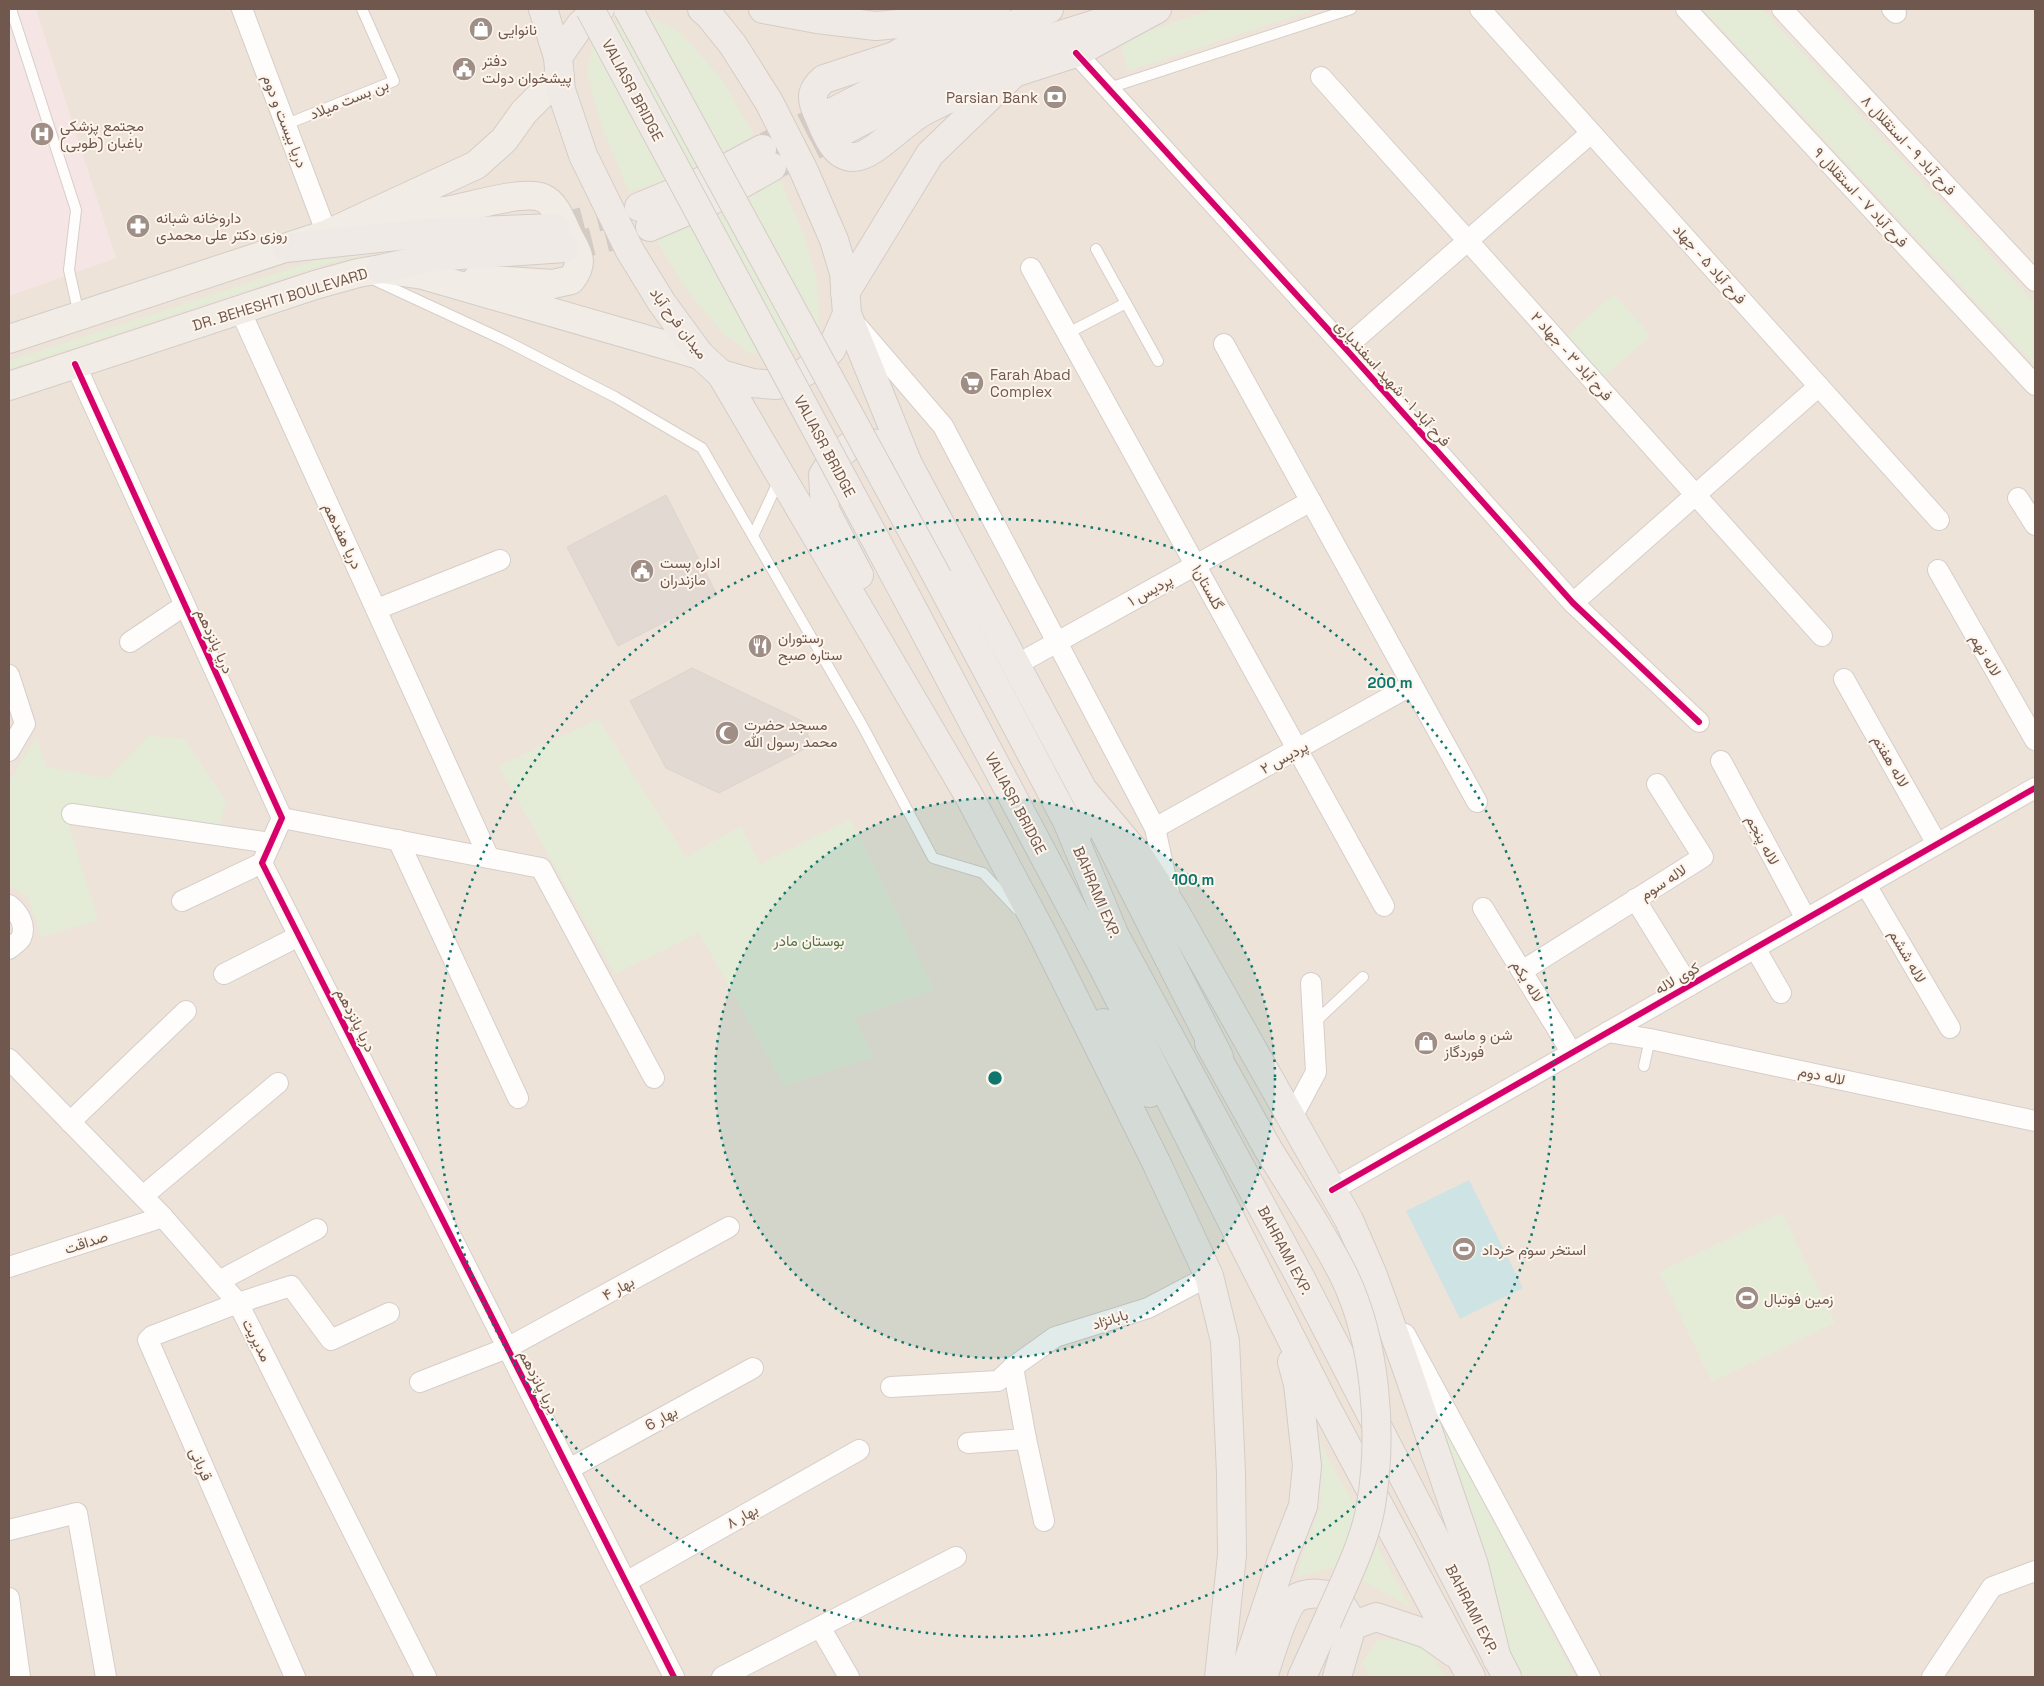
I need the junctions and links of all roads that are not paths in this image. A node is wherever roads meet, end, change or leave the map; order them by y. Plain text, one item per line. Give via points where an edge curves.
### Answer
1 (11, 9) edge
2 (242, 9) edge
3 (362, 9) edge
4 (543, 9) edge
5 (590, 9) edge
6 (600, 9) edge
7 (628, 9) edge
8 (702, 9) edge
9 (773, 9) edge
10 (996, 9) edge
11 (1049, 9) edge
12 (1143, 9) edge
13 (1157, 9) edge
14 (1350, 9) edge
15 (1480, 9) edge
16 (1686, 9) edge
17 (1782, 9) edge
18 (963, 18) junction
19 (1076, 53) junction
20 (559, 66) junction
21 (1014, 73) junction
22 (1321, 77) dead end
23 (1109, 88) junction
24 (287, 124) junction
25 (1591, 132) junction
26 (767, 158) tunnel mouth
27 (376, 212) junction
28 (644, 217) tunnel mouth
29 (327, 234) junction
30 (1468, 240) junction
31 (286, 248) junction
32 (1096, 249) dead end
33 (1032, 268) dead end
34 (370, 271) junction
35 (423, 275) junction
36 (2035, 281) edge
37 (846, 303) junction
38 (1126, 303) junction
39 (240, 310) junction
40 (80, 316) junction
41 (1068, 333) junction
42 (9, 339) edge
43 (1224, 344) dead end
44 (1345, 348) junction
45 (700, 355) junction
46 (1158, 361) dead end
47 (75, 364) junction
48 (721, 374) junction
49 (2035, 385) edge
50 (9, 386) edge
51 (1819, 386) junction
52 (908, 464) junction
53 (780, 476) junction
54 (1696, 495) junction
55 (2018, 498) dead end
56 (1311, 502) junction
57 (1939, 520) dead end
58 (2035, 525) edge
59 (753, 536) junction
60 (500, 560) dead end
61 (1196, 565) junction
62 (1938, 570) dead end
63 (1573, 603) junction
64 (184, 605) junction
65 (376, 609) junction
66 (1822, 636) dead end
67 (130, 642) dead end
68 (1057, 642) junction
69 (1016, 665) junction
70 (9, 675) edge
71 (1844, 679) dead end
72 (1412, 686) junction
73 (1699, 722) dead end
74 (2035, 740) edge
75 (1298, 749) junction
76 (9, 751) edge
77 (1721, 761) dead end
78 (1657, 784) dead end
79 (2035, 789) edge
80 (1083, 790) junction
81 (969, 796) junction
82 (1477, 802) dead end
83 (72, 814) dead end
84 (282, 818) junction
85 (1067, 821) junction
86 (1155, 828) junction
87 (398, 840) junction
88 (271, 843) junction
89 (1937, 844) junction
90 (489, 858) junction
91 (262, 863) junction
92 (1059, 884) joint
93 (1866, 884) junction
94 (1635, 900) junction
95 (182, 901) dead end
96 (9, 905) edge
97 (1384, 906) dead end
98 (1173, 908) junction
99 (1483, 908) dead end
100 (1806, 919) junction
101 (299, 936) junction
102 (1044, 937) junction
103 (1754, 948) junction
104 (9, 949) edge
105 (1522, 971) junction
106 (224, 974) dead end
107 (1363, 977) dead end
108 (1311, 983) dead end
109 (1689, 986) junction
110 (1781, 993) dead end
111 (186, 1012) dead end
112 (1313, 1024) junction
113 (1950, 1028) dead end
114 (1608, 1032) junction
115 (1650, 1039) junction
116 (1572, 1053) junction
117 (1219, 1057) junction
118 (9, 1059) edge
119 (1644, 1066) dead end
120 (654, 1078) dead end
121 (278, 1083) dead end
122 (518, 1098) dead end
123 (1292, 1117) junction
124 (2035, 1121) edge
125 (70, 1122) junction
126 (1212, 1184) junction
127 (1332, 1190) junction
128 (143, 1196) junction
129 (164, 1217) junction
130 (730, 1227) dead end
131 (317, 1229) dead end
132 (9, 1267) edge
133 (1372, 1273) junction
134 (1209, 1276) junction
135 (219, 1281) junction
136 (238, 1303) junction
137 (1279, 1312) junction
138 (389, 1314) dead end
139 (508, 1348) junction
140 (1013, 1367) junction
141 (753, 1368) dead end
142 (420, 1382) dead end
143 (891, 1387) dead end
144 (1026, 1439) junction
145 (968, 1443) dead end
146 (859, 1450) dead end
147 (568, 1469) junction
148 (1044, 1521) dead end
149 (9, 1530) edge
150 (956, 1556) dead end
151 (2035, 1571) edge
152 (626, 1582) junction
153 (9, 1598) edge
154 (1340, 1624) junction
155 (820, 1627) junction
156 (1465, 1667) edge
157 (1502, 1668) edge
158 (20, 1677) edge
159 (106, 1677) edge
160 (296, 1677) edge
161 (426, 1677) edge
162 (674, 1677) edge
163 (722, 1677) edge
164 (849, 1677) edge
165 (1219, 1677) edge
166 (1243, 1677) edge
167 (1263, 1677) edge
168 (1302, 1677) edge
169 (1337, 1677) edge
170 (1590, 1677) edge
171 (1932, 1677) edge

1 - 40 lane via 76,210 69,270
2 - 24 street, دریا بیست و دوم
3 - 24 lane, بن بست میلاد via 394,81
4 - 20 highway, میدان فرح آباد
5 - 92 highway, VALIASR BRIDGE, bridge
6 - 20 highway via 581,24
7 - 85 highway, bridge
8 - 37 highway, میدان فرح آباد via 733,45 769,102 800,163 834,240 844,274
9 - 18 highway via 876,26
10 - 18 highway
11 - 12 highway via 929,62 834,124 1001,54
13 - 19 highway
14 - 23 lane
15 - 25 street, فرح آباد ۵ - جهاد
16 - 49 street, فرح آباد ۷ - استقلال ۹
17 - 36 street, فرح آباد ۹ - استقلال ۸
18 - 21 highway via 894,56 824,79 816,86 812,94 814,107 833,147 852,157 865,155 918,114 976,85
19 - 21 highway
19 - 23 street, فرح آباد ۱ - شهید اسفندیاری
20 - 27 main road via 504,140 476,166
20 - 45 highway, میدان فرح آباد via 561,90 583,156 630,251
21 - 37 highway via 930,154
22 - 30 street, فرح آباد ۳ - جهاد ۲
23 - 44 street, فرح آباد ۱ - شهید اسفندیاری
24 - 29 street, دریا بیست و دوم
25 - 30 street
25 - 51 street, فرح آباد ۵ - جهاد
26 - 28 highway via 713,200
27 - 29 main road
27 - 35 main road via 444,211 523,196 541,197 555,210 579,257 579,270 571,280 553,284
29 - 31 main road
30 - 44 street
30 - 54 street, فرح آباد ۳ - جهاد ۲
31 - 34 highway via 426,233 560,238 433,257
31 - 40 main road
32 - 38 lane
33 - 41 street, گلستان۱
34 - 35 main road, DR. BEHESHTI BOULEVARD
34 - 39 main road, DR. BEHESHTI BOULEVARD
34 - 59 lane via 615,397 702,448
35 - 45 main road, DR. BEHESHTI BOULEVARD
37 - 48 highway, میدان فرح آباد via 831,350 805,372 776,385 752,383
37 - 52 highway
37 - 68 street via 944,426
38 - 41 lane
38 - 46 lane
39 - 47 main road, DR. BEHESHTI BOULEVARD
39 - 65 street, دریا هفدهم
40 - 42 main road
41 - 61 street, گلستان۱
43 - 56 street
44 - 63 street, فرح آباد ۱ - شهید اسفندیاری
45 - 48 highway, میدان فرح آباد
47 - 50 main road, DR. BEHESHTI BOULEVARD
47 - 64 street, دریا پانزدهم
48 - 53 highway
51 - 54 street
51 - 57 street, فرح آباد ۵ - جهاد
52 - 69 highway
52 - 81 highway via 895,451 879,444 850,446 834,458 823,475 825,510
53 - 59 lane
53 - 81 highway
54 - 63 street
54 - 66 street, فرح آباد ۳ - جهاد ۲
55 - 58 street
56 - 61 street, پردیس ۱
56 - 72 street
59 - 102 lane via 862,725 933,858 982,873
60 - 65 street
61 - 68 street, پردیس ۱
61 - 75 street, گلستان۱
62 - 74 street, لاله نهم
63 - 73 street, فرح آباد ۱ - شهید اسفندیاری
64 - 67 street
64 - 84 street, دریا پانزدهم
65 - 90 street, دریا هفدهم
68 - 69 street, پردیس ۱
68 - 86 street
69 - 80 highway
70 - 76 street via 25,724
71 - 89 street, لاله هفتم
72 - 75 street, پردیس ۲
72 - 82 street
75 - 86 street, پردیس ۲
75 - 97 street, گلستان۱
77 - 100 street, لاله پنجم
78 - 94 street, لاله سوم via 1703,857
79 - 89 street, کوی لاله
80 - 98 highway via 1138,855
80 - 117 highway
81 - 102 highway
83 - 88 street
84 - 87 street
84 - 88 street
85 - 117 highway
85 - 157 highway, BAHRAMI EXP. via 1114,934 1300,1278
86 - 98 street
87 - 90 street
87 - 122 street
88 - 91 street
89 - 93 street, کوی لاله
90 - 120 street via 541,868
91 - 95 street
91 - 101 street, دریا پانزدهم
92 - 126 highway, BAHRAMI EXP.
93 - 100 street, کوی لاله
93 - 113 street, لاله ششم
94 - 105 street
94 - 109 street, لاله سوم
96 - 104 street via 16,910 23,924 21,938
98 - 123 highway
99 - 105 street, لاله یکم
100 - 103 street, کوی لاله
101 - 106 street
101 - 139 street, دریا پانزدهم
102 - 126 highway
102 - 134 highway
103 - 109 street, کوی لاله
103 - 110 street
105 - 116 street, لاله یکم
107 - 112 lane
108 - 112 street
109 - 114 street, کوی لاله
111 - 125 street
112 - 123 street via 1316,1072
114 - 115 street, لاله دوم
114 - 116 street, کوی لاله
115 - 119 lane
115 - 124 street, لاله دوم
116 - 127 street, کوی لاله
117 - 154 highway, bridge via 1268,1150 1344,1276 1358,1311 1369,1353 1376,1415 1371,1506
118 - 125 street, مدیریت
121 - 128 street
123 - 127 highway
125 - 128 street, مدیریت
126 - 137 highway, BAHRAMI EXP.
127 - 133 highway
128 - 129 street, مدیریت
129 - 132 street, صداقت
129 - 135 street, مدیریت
130 - 139 street, بهار ۴
131 - 135 street
133 - 157 highway via 1474,1565
133 - 170 street
134 - 140 street, بابانژاد via 1148,1308 1055,1337
134 - 165 highway via 1224,1341 1231,1473 1232,1555
135 - 136 street, مدیریت
136 - 138 street via 291,1286 331,1340
136 - 160 street, قربانی via 148,1340
136 - 161 street, مدیریت
137 - 156 highway, BAHRAMI EXP.
137 - 166 highway via 1298,1384 1307,1466 1303,1506
139 - 142 street, بهار ۴
139 - 147 street, دریا پانزدهم
140 - 143 street, بابانژاد via 998,1381
140 - 144 street
141 - 147 street, بهار 6
144 - 145 street
144 - 148 street
146 - 152 street, بهار ۸
147 - 152 street, دریا پانزدهم
149 - 159 street via 76,1513
150 - 155 street
151 - 171 street via 1992,1587
152 - 162 street, دریا پانزدهم
153 - 158 street
154 - 156 highway via 1376,1618 1399,1624 1427,1634
154 - 167 highway via 1347,1612 1336,1599 1313,1593 1298,1597 1286,1610
154 - 168 highway
154 - 169 highway
155 - 163 street
155 - 164 street

